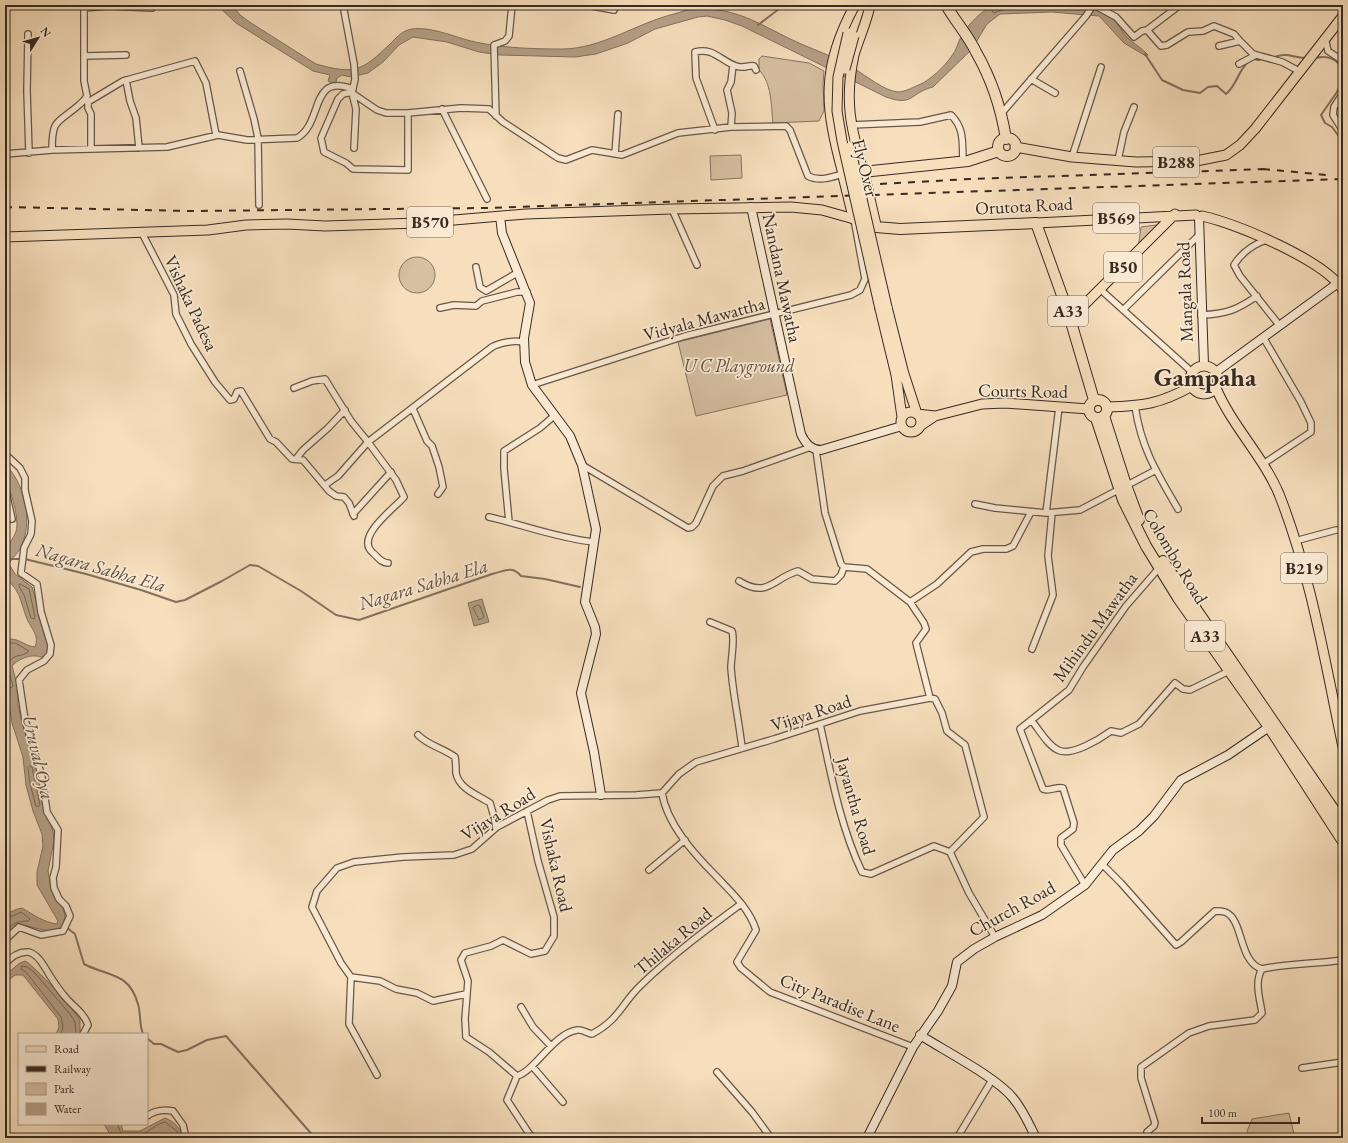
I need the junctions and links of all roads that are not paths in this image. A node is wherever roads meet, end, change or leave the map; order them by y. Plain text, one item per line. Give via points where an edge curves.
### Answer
1 (343, 5) edge
2 (512, 5) edge
3 (586, 5) edge
4 (855, 5) edge
5 (860, 5) edge
6 (870, 5) edge
7 (946, 5) edge
8 (1180, 5) edge
9 (84, 6) edge
10 (1093, 6) edge
11 (152, 8) dead end
12 (614, 10) dead end
13 (1343, 16) edge
14 (1147, 30) junction
15 (28, 34) dead end
16 (851, 35) junction
17 (1325, 38) junction
18 (1240, 41) junction
19 (1219, 46) dead end
20 (126, 55) dead end
21 (1256, 55) junction
22 (84, 56) junction
23 (1343, 61) edge
24 (1239, 64) dead end
25 (733, 65) junction
26 (1101, 67) dead end
27 (756, 70) dead end
28 (240, 71) dead end
29 (1299, 71) junction
30 (1031, 79) junction
31 (126, 80) junction
32 (353, 92) junction
33 (1055, 93) dead end
34 (1343, 93) edge
35 (1134, 108) dead end
36 (442, 109) junction
37 (408, 113) junction
38 (618, 114) dead end
39 (1001, 114) junction
40 (496, 116) junction
41 (850, 125) junction
42 (731, 127) junction
43 (715, 130) junction
44 (1343, 131) edge
45 (216, 135) junction
46 (258, 138) junction
47 (1006, 139) junction
48 (1015, 147) junction
49 (139, 148) junction
50 (354, 148) dead end
51 (91, 149) junction
52 (52, 150) junction
53 (999, 151) junction
54 (29, 153) junction
55 (5, 154) edge
56 (615, 154) junction
57 (1072, 157) junction
58 (1118, 160) junction
59 (963, 162) junction
60 (862, 171) junction
61 (843, 174) junction
62 (487, 199) dead end
63 (259, 205) dead end
64 (750, 207) junction
65 (672, 209) junction
66 (1175, 214) junction
67 (500, 216) junction
68 (1199, 216) junction
69 (854, 219) junction
70 (1036, 223) junction
71 (876, 227) junction
72 (142, 232) junction
73 (1199, 235) junction
74 (5, 237) edge
75 (1266, 240) junction
76 (697, 265) dead end
77 (476, 267) dead end
78 (517, 273) junction
79 (1341, 284) edge
80 (1100, 290) junction
81 (527, 292) junction
82 (1257, 296) junction
83 (440, 308) dead end
84 (1123, 310) junction
85 (773, 314) junction
86 (1202, 315) junction
87 (1070, 319) junction
88 (1280, 326) junction
89 (888, 328) junction
90 (1263, 338) junction
91 (524, 343) junction
92 (1204, 366) junction
93 (1192, 372) junction
94 (1216, 372) junction
95 (532, 385) junction
96 (1192, 386) junction
97 (294, 388) dead end
98 (1216, 388) junction
99 (1206, 394) junction
100 (1091, 404) junction
101 (1135, 406) junction
102 (1224, 406) junction
103 (1059, 407) junction
104 (413, 409) junction
105 (345, 410) junction
106 (917, 414) junction
107 (1102, 414) junction
108 (554, 416) junction
109 (935, 416) junction
110 (902, 421) junction
111 (920, 426) junction
112 (368, 442) junction
113 (814, 449) junction
114 (5, 454) edge
115 (296, 459) junction
116 (1263, 464) junction
117 (582, 465) junction
118 (1156, 470) junction
119 (391, 472) junction
120 (325, 485) junction
121 (1122, 487) junction
122 (5, 488) edge
123 (438, 494) dead end
124 (975, 504) dead end
125 (1178, 509) dead end
126 (1031, 512) junction
127 (1049, 513) junction
128 (489, 517) dead end
129 (12, 519) dead end
130 (509, 522) junction
131 (1343, 530) edge
132 (1295, 541) junction
133 (594, 542) junction
134 (388, 563) dead end
135 (1162, 566) junction
136 (844, 567) junction
137 (739, 581) dead end
138 (910, 602) junction
139 (710, 622) dead end
140 (1032, 649) dead end
141 (1232, 669) junction
142 (930, 698) junction
143 (1031, 720) junction
144 (820, 724) junction
145 (1272, 725) junction
146 (418, 735) dead end
147 (1343, 747) edge
148 (742, 748) junction
149 (662, 793) junction
150 (601, 795) junction
151 (527, 811) junction
152 (1343, 823) edge
153 (497, 827) junction
154 (685, 840) junction
155 (1343, 840) edge
156 (950, 852) junction
157 (1102, 864) junction
158 (649, 870) dead end
159 (1085, 885) junction
160 (741, 904) junction
161 (995, 937) junction
162 (5, 940) edge
163 (1343, 960) edge
164 (5, 964) edge
165 (1262, 969) junction
166 (351, 976) junction
167 (466, 994) junction
168 (520, 1007) dead end
169 (84, 1033) edge
170 (920, 1035) junction
171 (551, 1046) junction
172 (913, 1047) junction
173 (1343, 1062) edge
174 (532, 1066) junction
175 (1302, 1068) dead end
176 (717, 1072) dead end
177 (377, 1075) dead end
178 (517, 1076) junction
179 (992, 1080) junction
180 (563, 1102) dead end
181 (148, 1115) edge
182 (186, 1138) edge
183 (535, 1138) edge
184 (771, 1138) edge
185 (867, 1138) edge
186 (957, 1138) edge
187 (1036, 1138) edge
188 (1148, 1138) edge

1 - 32 street via 354,64
2 - 40 street via 509,36 505,41 494,45
3 - 12 street
4 - 61 main road via 834,54 830,74 829,112
5 - 16 main road
6 - 16 main road
6 - 41 main road via 852,64 848,100
7 - 39 highway via 976,50 990,78
8 - 14 street
9 - 11 street
9 - 22 street
10 - 14 street via 1116,17 1134,38
10 - 30 street
13 - 17 main road, B288
14 - 18 street via 1162,46 1188,32 1203,31 1214,26 1234,34
15 - 54 street
16 - 89 main road, Fly Over, bridge via 838,77 837,111
17 - 23 street via 1328,51
17 - 29 main road, B288
18 - 19 street
18 - 21 street
20 - 22 street
21 - 24 street
21 - 29 street via 1282,62
22 - 52 street via 86,98 55,124 52,132
25 - 27 street via 745,68 754,66
25 - 42 street via 731,82 727,90 732,113
25 - 43 street via 710,51 698,51 694,54 696,78
26 - 57 street
28 - 46 street
29 - 58 main road, B288 via 1255,129 1226,155 1196,161
30 - 33 street
30 - 39 street
31 - 45 street via 195,61 206,83
31 - 49 street via 136,118
31 - 51 street via 87,104 91,114
32 - 37 street via 377,110 386,113
32 - 37 street via 343,94 338,99 320,138 324,152 353,169 408,170
32 - 46 street via 336,85 327,88 318,100 308,127 297,138
32 - 50 street via 356,109
34 - 44 street via 1334,107 1333,115
35 - 58 street via 1124,132
36 - 37 street
36 - 40 street via 480,107 489,109
36 - 62 street
38 - 56 street
39 - 47 highway
40 - 56 street via 562,159 576,157 587,150
41 - 59 street via 915,122 951,115 960,126 963,137
41 - 60 main road
42 - 43 street
42 - 61 street via 786,126 790,130 808,176 813,179 825,179
43 - 56 street via 678,133 622,155
45 - 46 street via 247,140
45 - 49 street via 182,145
46 - 63 street
47 - 48 highway via 1012,141
47 - 53 highway via 1000,142
48 - 53 highway via 1013,153 1008,156
48 - 57 main road, B288
49 - 51 street
51 - 52 street
52 - 54 street
53 - 59 highway
54 - 55 street
57 - 58 main road, B288
59 - 60 highway
60 - 61 highway
60 - 71 highway
61 - 69 highway
64 - 65 main road, B570
64 - 69 main road, B570 via 808,208
64 - 85 street, Nandana Mawatha
65 - 67 main road, B570
65 - 76 street
66 - 68 main road, Orutota Road / B569
66 - 70 main road, Orutota Road / B569
66 - 80 main road, B50
67 - 72 main road, B570 via 419,223 246,225 208,230
67 - 78 street via 502,233
68 - 73 street, Mangala Road
68 - 75 main road, B569 via 1228,223
69 - 71 highway, Orutota Road
69 - 85 street, Vidyala Mawattha via 865,279 860,290 851,295
70 - 71 highway, Orutota Road via 915,229
70 - 87 highway, A33
72 - 74 main road, B570
72 - 115 street, Vishaka Padesa via 174,295 176,314 215,382 230,400 241,391 270,439 292,459
73 - 84 street
73 - 86 street, Mangala Road
75 - 79 main road, B569 via 1307,261
75 - 82 street via 1239,256 1234,265
77 - 78 street via 480,287 486,291
78 - 81 street
79 - 88 street
80 - 84 street
80 - 87 main road, B50
81 - 83 street via 517,292 476,306
81 - 91 street via 530,307
82 - 86 street via 1233,311
82 - 88 street
84 - 93 street
85 - 95 street, Vidyala Mawattha via 685,336
85 - 113 street, Nandana Mawatha via 800,434 805,443
86 - 92 street, Mangala Road
87 - 100 highway, A33
88 - 90 street
89 - 106 main road
89 - 110 main road
90 - 94 street
90 - 116 street via 1312,423 1311,432
91 - 95 street via 525,362
91 - 104 street via 519,341 497,345
92 - 93 main road
92 - 94 main road
93 - 96 main road
94 - 98 main road
95 - 108 street
96 - 99 main road via 1198,393
96 - 101 main road via 1172,398
97 - 105 street via 324,378
98 - 99 main road
98 - 102 main road, B219
99 - 102 main road, B219
100 - 103 main road, Courts Road
100 - 107 highway via 1091,415
100 - 107 highway via 1101,400
101 - 107 main road
101 - 118 street via 1138,427
102 - 116 main road, B219
103 - 109 main road, Courts Road via 982,404
103 - 127 street
104 - 112 street
104 - 123 street via 439,466 443,487
105 - 112 street
105 - 115 street
106 - 109 main road, Courts Road
106 - 110 main road via 910,412
106 - 111 main road
107 - 121 highway, Colombo Road / A33
108 - 117 street via 570,436
108 - 130 street via 504,451
109 - 111 main road, Courts Road
110 - 111 main road via 906,430 912,432
110 - 113 street via 821,450
112 - 119 street
112 - 120 street via 338,476
113 - 117 street via 723,476 713,486 696,523 688,528
113 - 136 street via 825,513
114 - 162 street via 20,468 24,478 32,521 31,534 22,556 21,573 37,584 41,612 51,645 50,654 44,661 27,670 18,680 25,720 42,777 47,812 58,830 54,883 59,899 66,906 70,916 63,931 41,935 19,927
115 - 120 street, Vishaka Padesa via 303,460
116 - 132 main road, B219 via 1279,494
117 - 133 street via 596,529
118 - 121 street
118 - 125 street
119 - 120 street, Vishaka Padesa via 354,515 344,497 333,494
119 - 134 street via 404,497 373,530 368,537 367,545 382,562
121 - 127 street via 1080,510
121 - 135 highway, Colombo Road / A33 via 1135,527
122 - 129 street
124 - 126 street
126 - 127 street
126 - 138 street via 1013,546 1006,549 983,548 971,552 937,584
127 - 140 street via 1048,556 1053,595
128 - 130 street
130 - 133 street via 549,534
131 - 132 street
132 - 147 main road, B219 via 1310,595
133 - 150 street via 585,602 596,634 581,693
135 - 141 highway, Colombo Road / A33
135 - 143 street, Mihindu Mawatha via 1126,606 1069,690
136 - 137 street via 841,575 835,580 812,579 798,571 766,588 746,586
136 - 138 street via 867,569
138 - 142 street via 926,629 916,643
139 - 148 street via 732,632 734,636 731,668
141 - 143 street via 1190,690 1183,689 1175,683 1139,724 1121,733 1111,731 1075,751 1060,751 1053,747
141 - 145 highway, Colombo Road / A33
142 - 144 street, Vijaya Road via 860,711
142 - 156 street via 935,699 947,731 965,745 984,817
143 - 159 street, Mihindu Mawatha via 1020,729 1022,737 1043,789 1047,791 1063,788 1074,823 1073,829 1061,838 1061,845
144 - 148 street, Vijaya Road
144 - 156 street, Jayantha Road via 836,797 853,854 862,872 871,874 934,846
145 - 152 highway, Colombo Road / A33
145 - 155 highway, Colombo Road / A33
145 - 157 street, Church Road via 1228,755 1181,780 1154,816 1113,850
146 - 153 street via 431,746 447,751 455,757 456,773 460,782 467,790 490,803
148 - 149 street, Vijaya Road via 696,762 679,774
149 - 150 street, Vijaya Road
149 - 154 street via 664,805
150 - 151 street, Vijaya Road via 560,796
151 - 153 street, Vijaya Road
151 - 167 street, Vishaka Road via 554,917 554,936 545,951 531,954 503,940 465,953 461,960 468,981
153 - 166 street, Vijaya Road via 472,849 454,855 354,862 338,868 327,878 317,891 312,907 341,963
154 - 158 street
154 - 160 street
156 - 161 street via 969,893
157 - 159 street, Church Road
157 - 165 street via 1176,945 1215,911 1225,912 1232,917 1253,964
159 - 161 street, Church Road via 1042,915
160 - 171 street, Thilaka Road via 657,970 606,1026 592,1034 576,1030
160 - 172 street, City Paradise Lane via 756,930 737,962 753,978 770,992
161 - 170 street, Church Road via 974,948 958,962 952,986
163 - 165 street via 1282,964
164 - 169 street via 19,953 29,952 40,959 56,985 85,1016 88,1025
165 - 188 street via 1258,974 1262,1013 1259,1017 1254,1020 1209,1026 1189,1033 1141,1067 1141,1078 1155,1123 1147,1132
166 - 167 street via 380,981 433,1001
166 - 177 street via 349,1024
167 - 178 street, Vishaka Road via 466,1037 489,1052
168 - 171 street via 533,1027
170 - 172 street, Church Road
170 - 179 street
171 - 174 street, Thilaka Road
172 - 185 street, Church Road
173 - 175 street
174 - 178 street, Thilaka Road
174 - 180 street
176 - 184 street
178 - 183 street via 507,1100 530,1135
179 - 186 street
179 - 187 street via 1012,1096 1023,1110
181 - 182 street via 164,1109 173,1111 182,1125

